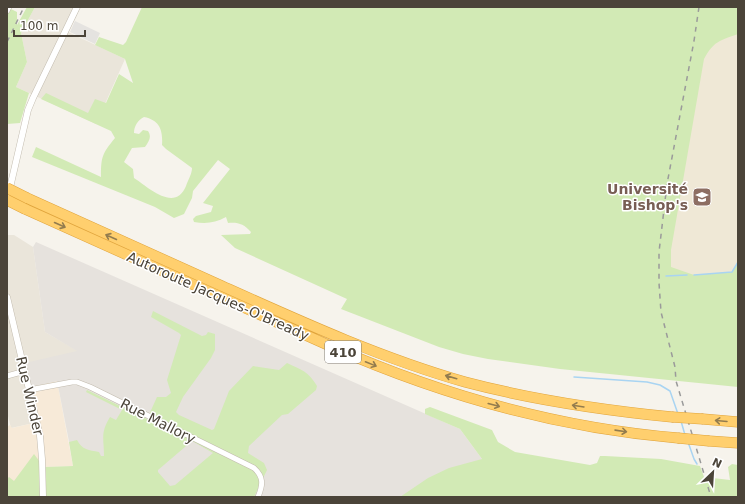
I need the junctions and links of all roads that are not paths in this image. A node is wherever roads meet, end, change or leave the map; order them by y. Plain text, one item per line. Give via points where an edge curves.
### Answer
1 (9, 7) edge
2 (77, 7) edge
3 (7, 10) edge
4 (7, 188) edge
5 (7, 200) edge
6 (7, 204) edge
7 (7, 297) edge
8 (24, 371) junction
9 (7, 376) edge
10 (29, 390) junction
11 (738, 422) edge
12 (738, 443) edge
13 (42, 497) edge
14 (258, 497) edge

1 - 3 street
2 - 6 street via 28,110
11 -> 4 highway, Autoroute Jacques-O'Bready / 410, bridge via 608,410 542,400 471,383 402,362 322,331
5 -> 12 highway, Autoroute Jacques-O'Bready / 410, bridge via 334,348 418,382 542,417 596,428
7 - 8 street, Rue Winder
8 - 9 street
8 - 10 street, Rue Winder
10 - 13 street, Rue Winder via 41,444
10 - 14 street, Rue Mallory via 72,382 90,386 254,468 262,480

